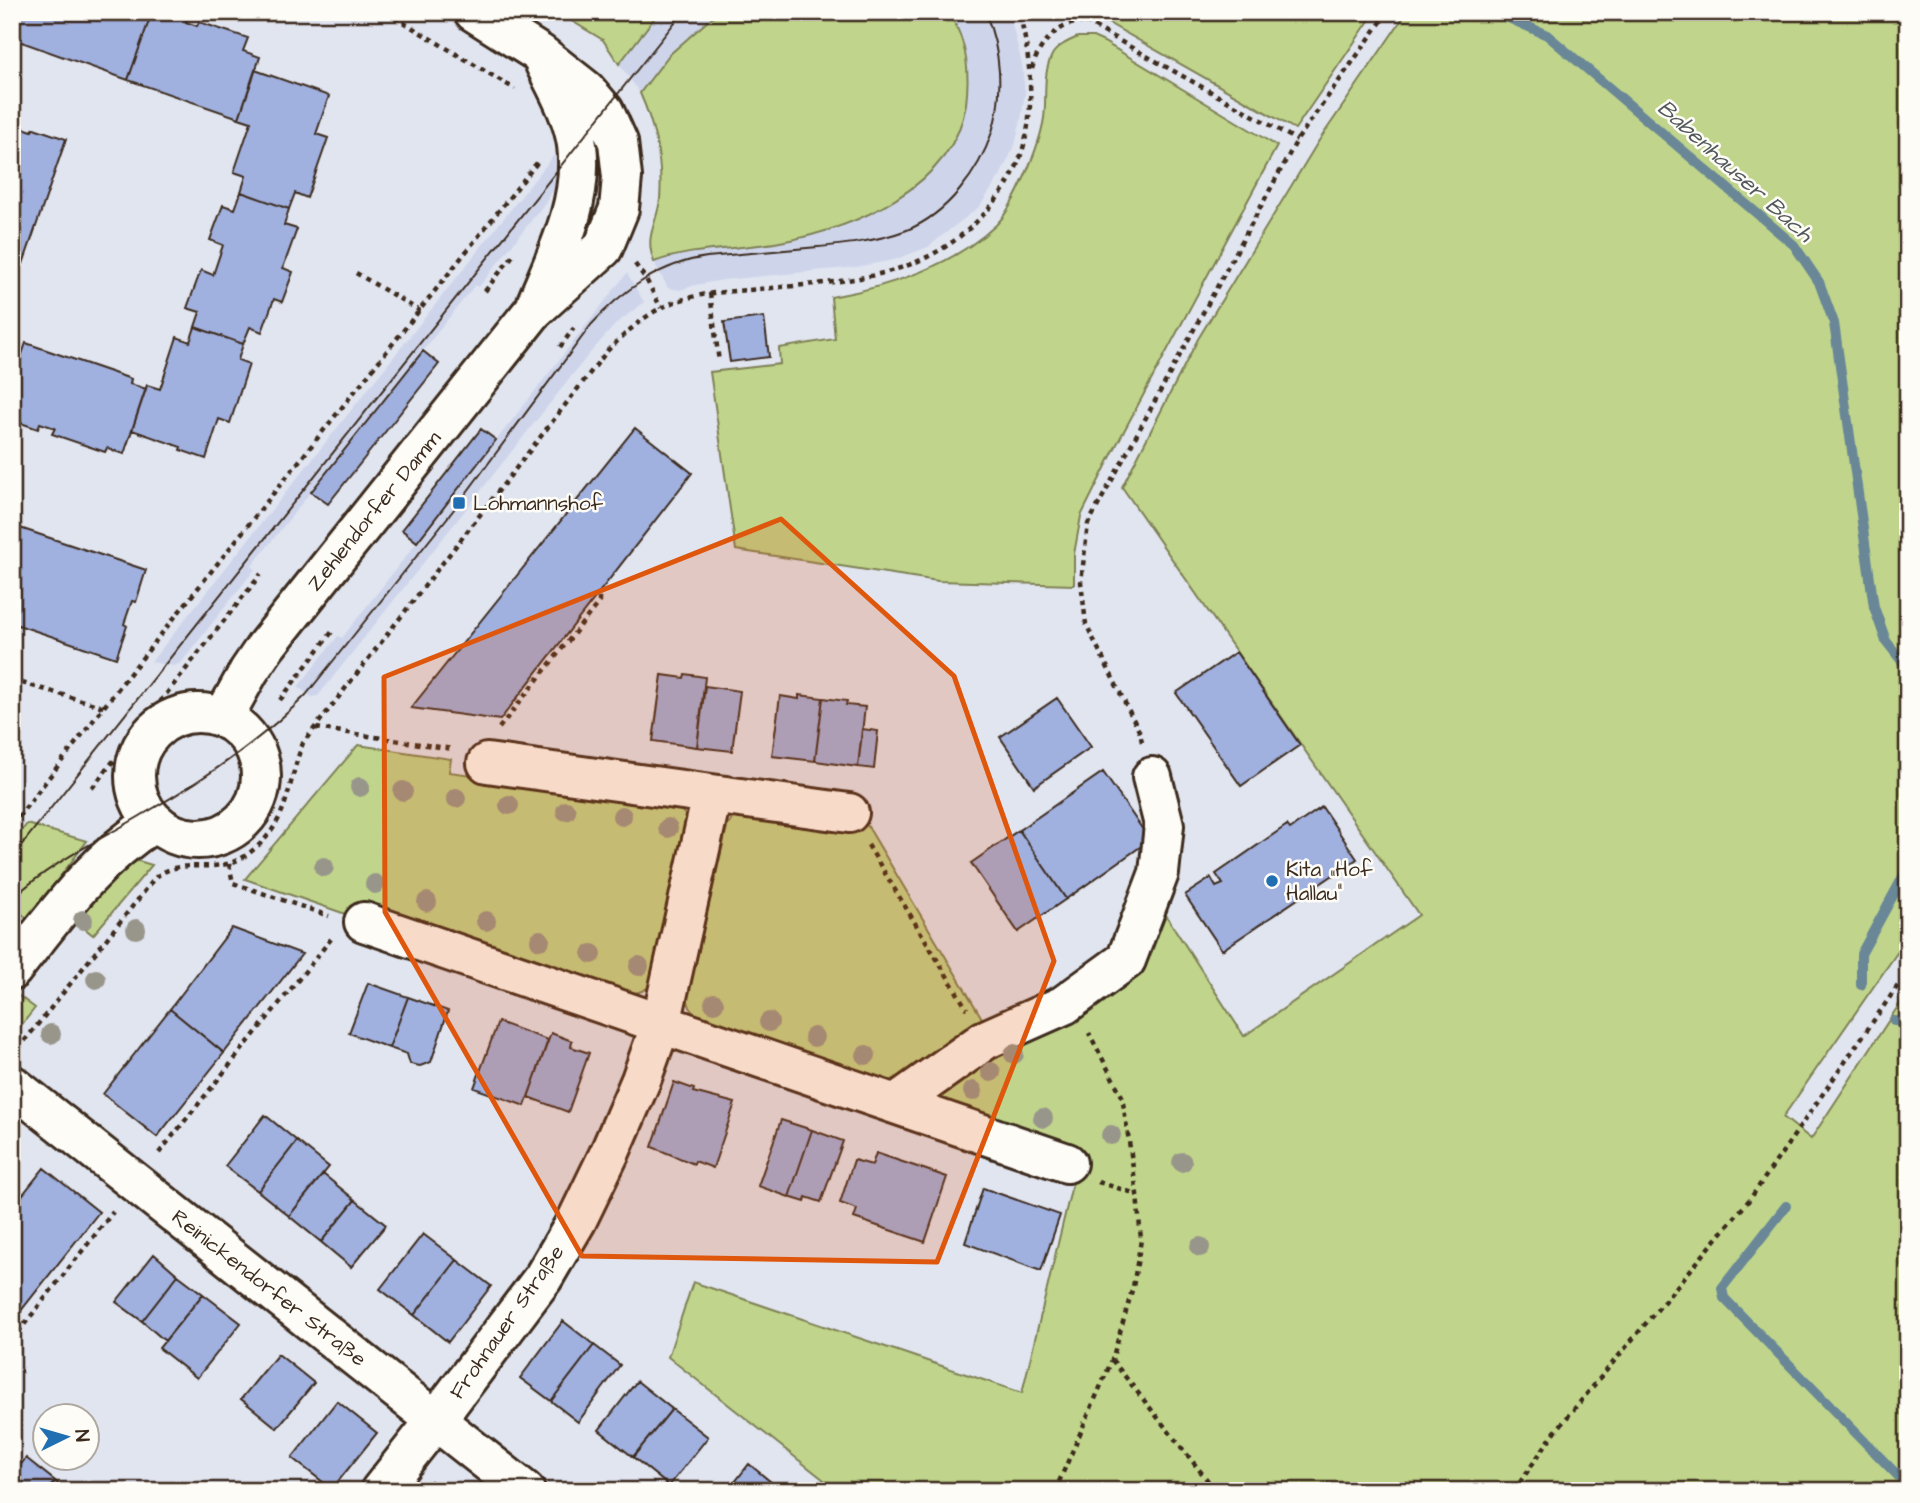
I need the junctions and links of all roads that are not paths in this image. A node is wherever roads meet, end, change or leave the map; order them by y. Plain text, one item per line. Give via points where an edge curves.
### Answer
1 (474, 12) edge
2 (223, 718) junction
3 (483, 758) road end
4 (1152, 777) road end
5 (712, 795) junction
6 (849, 813) road end
7 (153, 823) junction
8 (354, 922) road end
9 (12, 970) edge
10 (661, 1024) junction
11 (12, 1085) edge
12 (895, 1104) junction
13 (1067, 1163) dead end
14 (436, 1420) junction
15 (380, 1491) edge
16 (525, 1491) edge

1 - 2 street, Zehlendorfer Damm via 539,53 586,90 604,111 618,142 620,209 603,248 534,310 266,646
2 - 7 street via 204,713 167,721 140,751 135,770 137,792
2 - 7 street via 252,743 259,761 258,797 249,814 232,830 201,839 173,834
3 - 5 street
4 - 12 street via 1164,825 1159,873 1126,960 1064,1004 985,1040
5 - 6 street
5 - 10 street, Frohnauer Straße
7 - 9 street via 86,878
8 - 10 street
10 - 12 street
10 - 14 street, Frohnauer Straße via 621,1128 577,1220 543,1278
11 - 14 street, Reinickendorfer Straße
12 - 13 street
14 - 15 street, Frohnauer Straße
14 - 16 street, Reinickendorfer Straße

